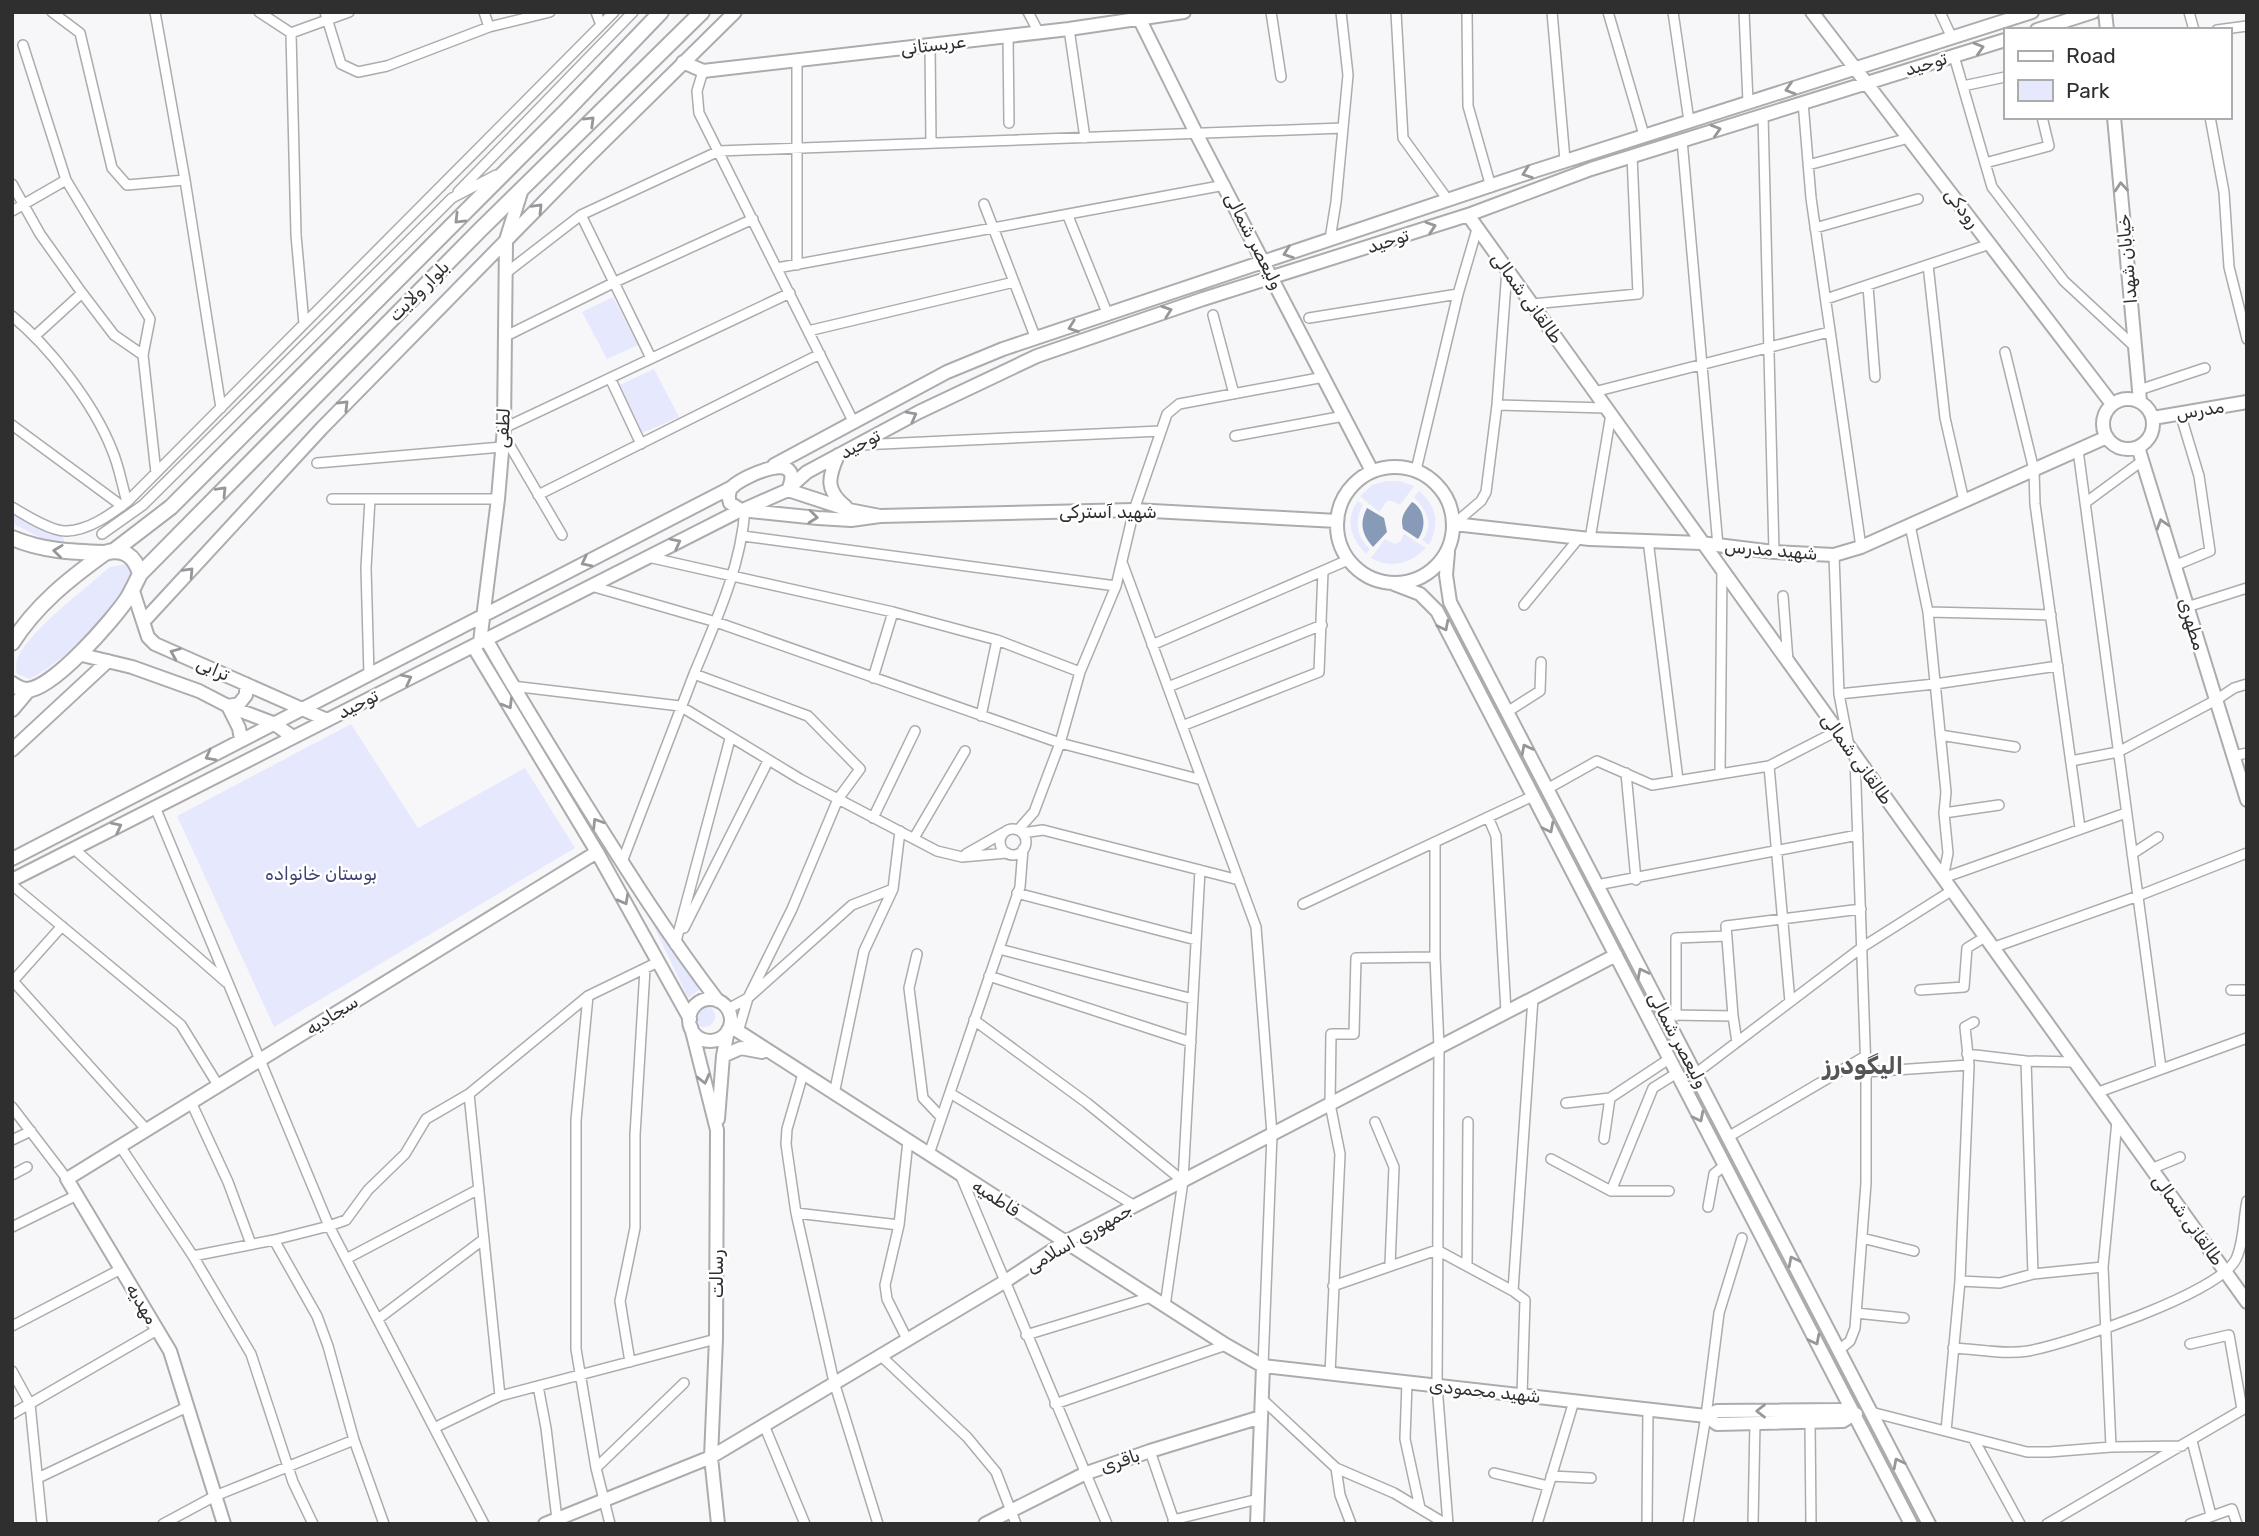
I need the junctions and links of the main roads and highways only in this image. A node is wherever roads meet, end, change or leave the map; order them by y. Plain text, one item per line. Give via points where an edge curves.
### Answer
1 (661, 12) edge
2 (702, 12) edge
3 (1184, 12) edge
4 (1812, 12) edge
5 (2032, 12) edge
6 (2093, 12) edge
7 (737, 13) edge
8 (1138, 16) edge
9 (2043, 28) edge
10 (2004, 40) edge
11 (683, 62) junction
12 (1855, 68) junction
13 (1867, 83) junction
14 (2114, 119) edge
15 (522, 188) junction
16 (1468, 215) junction
17 (506, 240) junction
18 (1265, 261) junction
19 (1272, 276) junction
20 (986, 356) junction
21 (997, 374) junction
22 (2139, 396) junction
23 (2112, 404) junction
24 (2246, 404) edge
25 (2152, 418) junction
26 (2107, 437) junction
27 (2138, 447) junction
28 (838, 455) junction
29 (774, 465) junction
30 (1373, 471) junction
31 (734, 486) junction
32 (789, 489) junction
33 (743, 510) junction
34 (849, 510) junction
35 (880, 516) junction
36 (1336, 521) junction
37 (1454, 524) junction
38 (12, 538) edge
39 (1701, 542) junction
40 (110, 551) junction
41 (1448, 552) junction
42 (140, 574) junction
43 (1394, 584) junction
44 (132, 588) junction
45 (485, 615) junction
46 (143, 622) junction
47 (12, 643) edge
48 (480, 643) junction
49 (78, 654) junction
50 (108, 661) junction
51 (12, 684) edge
52 (246, 684) junction
53 (28, 690) junction
54 (228, 706) junction
55 (12, 709) edge
56 (304, 709) junction
57 (327, 720) junction
58 (273, 723) junction
59 (293, 737) junction
60 (241, 739) junction
61 (12, 750) edge
62 (2244, 785) edge
63 (2247, 800) edge
64 (597, 852) junction
65 (12, 859) edge
66 (12, 880) edge
67 (1615, 955) junction
68 (723, 1005) junction
69 (690, 1023) junction
70 (732, 1030) junction
71 (723, 1056) junction
72 (782, 1060) junction
73 (717, 1130) junction
74 (67, 1179) joint
75 (1065, 1242) junction
76 (2247, 1302) edge
77 (1263, 1366) junction
78 (1871, 1412) junction
79 (1854, 1414) junction
80 (1706, 1416) junction
81 (1261, 1417) junction
82 (711, 1457) junction
83 (551, 1522) edge
84 (224, 1524) edge
85 (718, 1524) edge
86 (985, 1524) edge
87 (1257, 1524) edge
88 (1911, 1524) edge
89 (1929, 1524) edge

1 -> 40 main road, بلوار ولایت via 171,507
15 -> 2 main road, بلوار ولایت
3 - 8 main road, عربستانی
4 - 12 main road, رودکی
5 - 12 main road, توحید
6 - 9 main road
7 - 11 main road
8 - 11 main road, عربستانی via 1069,29 703,71
8 - 18 main road, ولیعصر شمالی
13 -> 10 main road, توحید
17 -> 11 main road
12 - 13 main road, رودکی
12 -> 18 main road, توحید
16 -> 13 main road, توحید via 1632,156
13 - 23 main road, رودکی
22 -> 14 main road, خیابان شهدا
15 - 17 main road
42 -> 15 main road, بلوار ولایت
19 -> 16 main road, توحید
16 - 39 main road, طالقانی شمالی
17 - 45 main road, لطفی via 503,436
46 -> 17 main road via 322,428
18 - 19 main road, ولیعصر شمالی
18 -> 20 main road, توحید
21 -> 19 main road, توحید via 1037,356
19 - 30 main road, ولیعصر شمالی
20 - 21 main road
20 - 29 main road, توحید
28 -> 21 main road, توحید
22 - 23 main road
22 - 25 main road
23 - 26 main road via 2104,416
24 - 25 main road, مدرس
25 - 27 main road via 2152,432
26 - 27 main road via 2124,448
26 - 39 main road, شهید مدرس via 1834,555
62 -> 27 main road, مطهری
28 - 32 main road, توحید via 807,472
28 - 34 main road via 830,486
29 - 31 main road, توحید
29 - 32 main road via 789,472
30 - 36 main road via 1347,491
30 - 37 main road via 1402,466 1431,478 1451,506
31 - 33 main road via 730,503
31 -> 45 main road, توحید
32 - 33 main road, توحید
32 - 34 main road
33 -> 35 main road via 851,520
48 -> 33 main road, توحید
34 - 35 main road
35 - 36 main road, شهید آسترکی via 1134,510
36 - 43 main road via 1348,560 1377,581
37 - 39 main road, شهید مدرس via 1584,538
37 - 41 main road
40 -> 38 main road via 60,552
39 - 76 main road, طالقانی شمالی
40 - 42 main road via 130,557
40 - 47 main road, بلوار ولایت via 54,593
41 - 43 main road via 1429,573
78 -> 41 main road, ولیعصر شمالی via 1695,1074 1669,1014 1450,602
42 - 44 main road, بلوار ولایت
43 -> 67 main road, ولیعصر شمالی via 1420,594 1437,611
44 - 46 main road, ترابی
44 - 49 main road, بلوار ولایت
45 - 48 main road, لطفی
45 - 56 main road, توحید
52 -> 46 main road, ترابی via 155,644
57 -> 48 main road, توحید
48 -> 64 main road, رسالت
68 -> 48 main road via 675,945 512,686
49 - 50 main road, ترابی
49 - 53 main road, بلوار ولایت via 47,683
50 - 54 main road, ترابی via 199,691
50 - 61 main road
51 - 53 main road
52 - 54 main road via 246,695 239,704
52 - 56 main road, ترابی
53 - 55 main road
54 - 58 main road, ترابی
54 - 60 main road
56 - 57 main road, ترابی
56 - 58 main road, توحید
57 - 59 main road, توحید
58 - 59 main road, ترابی
58 - 60 main road, توحید
66 -> 59 main road, توحید
60 -> 65 main road, توحید
62 - 63 main road, مطهری
64 -> 69 main road, رسالت
64 - 74 main road, سجادیه
67 - 75 main road, جمهوری اسلامی
67 -> 79 main road, ولیعصر شمالی
68 - 69 main road via 712,999 699,1002
68 - 70 main road
69 - 70 main road via 698,1037 709,1041
69 -> 73 main road, رسالت
70 - 71 main road
70 - 72 main road, فاطمیه
71 - 72 main road via 741,1048
71 - 73 main road
72 - 75 main road, فاطمیه
73 - 82 main road, رسالت
74 - 84 main road, مهدیه via 170,1351
75 - 77 main road, فاطمیه
75 - 82 main road, جمهوری اسلامی
77 - 80 main road, شهید محمودی
77 - 81 main road
78 - 79 main road
89 -> 78 main road, ولیعصر شمالی
79 -> 80 main road, شهید محمودی via 1841,1410 1717,1411
79 - 80 main road, شهید محمودی via 1843,1421 1717,1424
79 - 88 main road, ولیعصر شمالی
81 - 86 main road, باقری via 1084,1474
81 - 87 main road
82 - 83 main road, جمهوری اسلامی
82 - 85 main road, رسالت

